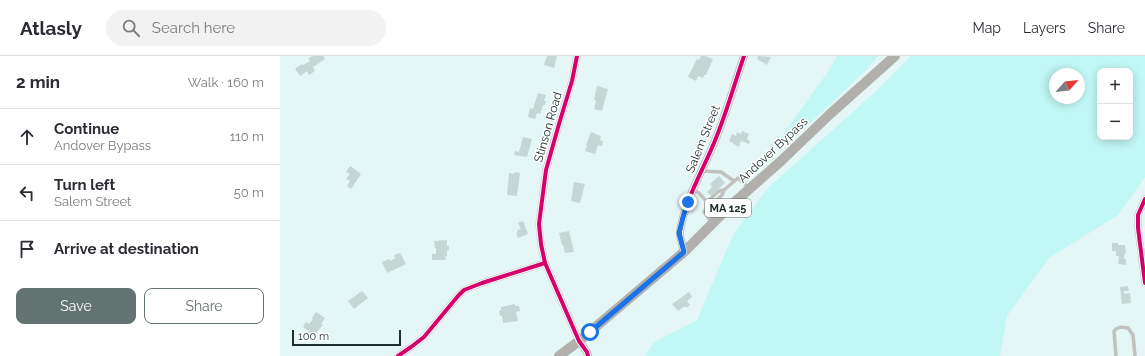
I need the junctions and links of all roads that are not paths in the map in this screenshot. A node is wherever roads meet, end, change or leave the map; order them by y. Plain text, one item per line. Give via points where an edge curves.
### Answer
1 (578, 56) edge
2 (744, 56) edge
3 (895, 56) edge
4 (702, 171) junction
5 (734, 181) junction
6 (750, 189) junction
7 (693, 190) junction
8 (724, 190) junction
9 (1145, 199) edge
10 (707, 202) junction
11 (707, 207) junction
12 (712, 224) junction
13 (684, 252) junction
14 (545, 263) junction
15 (1145, 283) edge
16 (579, 341) junction
17 (398, 356) edge
18 (559, 356) edge
19 (588, 356) edge
20 (1116, 356) edge
21 (1135, 356) edge

1 - 14 street, Stinson Road via 546,170 539,224
2 - 4 street, Salem Street via 715,142
3 - 6 main road, Andover Bypass / MA 125
4 - 5 lane via 721,172
4 - 7 street, Salem Street
5 - 6 lane via 738,178
5 - 8 lane
6 - 12 main road, Andover Bypass / MA 125
7 - 10 lane
7 - 13 street, Salem Street via 679,233
8 - 10 lane via 719,191
8 - 11 lane via 722,195
9 - 15 street via 1138,215
10 - 11 lane
11 - 12 lane via 704,212
12 - 13 main road, Andover Bypass / MA 125
13 - 16 main road, Andover Bypass / MA 125
14 - 16 street, Stinson Road
14 - 17 street via 464,290 424,337
16 - 18 main road, Andover Bypass / MA 125
16 - 19 street
20 - 21 lane via 1114,331 1122,327 1128,328 1133,335

